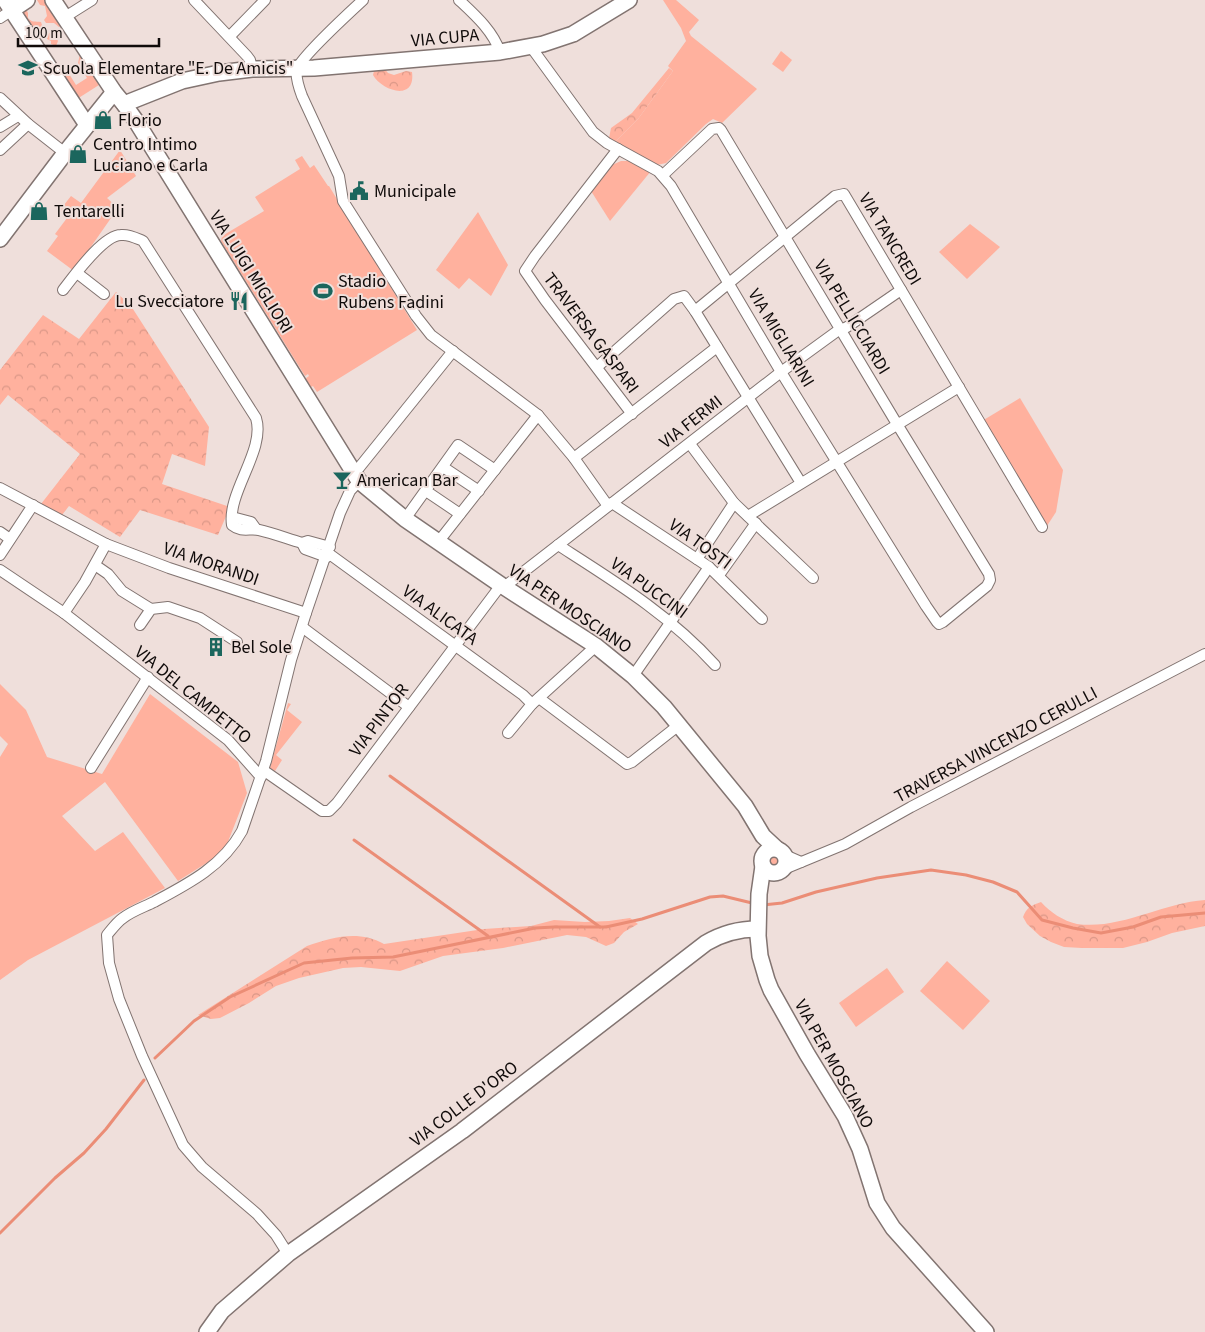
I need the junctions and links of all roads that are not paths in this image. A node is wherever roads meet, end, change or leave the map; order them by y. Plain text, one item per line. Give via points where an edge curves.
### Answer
1 (27, 0) edge
2 (54, 0) edge
3 (92, 0) edge
4 (194, 0) edge
5 (265, 0) edge
6 (363, 0) edge
7 (460, 0) edge
8 (625, 1) edge
9 (6, 9) edge
10 (65, 17) junction
11 (230, 36) junction
12 (531, 47) junction
13 (500, 52) junction
14 (252, 69) junction
15 (297, 69) junction
16 (114, 92) junction
17 (1, 101) edge
18 (124, 104) junction
19 (18, 116) junction
20 (28, 124) junction
21 (86, 125) junction
22 (0, 127) edge
23 (618, 149) junction
24 (0, 150) edge
25 (64, 153) junction
26 (664, 176) junction
27 (785, 236) junction
28 (0, 239) edge
29 (77, 272) junction
30 (729, 283) junction
31 (63, 290) dead end
32 (901, 290) junction
33 (104, 294) dead end
34 (695, 311) junction
35 (841, 330) junction
36 (717, 347) junction
37 (453, 351) junction
38 (597, 367) junction
39 (781, 372) junction
40 (959, 387) junction
41 (748, 398) junction
42 (632, 414) junction
43 (538, 415) junction
44 (897, 424) junction
45 (690, 444) junction
46 (574, 458) junction
47 (836, 462) junction
48 (443, 467) junction
49 (495, 470) junction
50 (356, 478) junction
51 (801, 483) junction
52 (0, 488) edge
53 (426, 491) junction
54 (478, 491) junction
55 (734, 503) junction
56 (33, 505) junction
57 (610, 505) junction
58 (460, 514) junction
59 (406, 518) junction
60 (752, 519) junction
61 (1042, 527) dead end
62 (0, 532) edge
63 (10, 539) junction
64 (439, 541) junction
65 (106, 544) junction
66 (558, 545) junction
67 (328, 552) junction
68 (0, 555) edge
69 (697, 559) junction
70 (94, 565) junction
71 (709, 566) junction
72 (0, 570) edge
73 (719, 575) junction
74 (812, 578) dead end
75 (503, 586) junction
76 (987, 586) joint
77 (151, 609) junction
78 (64, 613) junction
79 (306, 613) junction
80 (762, 619) dead end
81 (670, 621) junction
82 (140, 625) dead end
83 (302, 627) junction
84 (237, 642) dead end
85 (455, 646) junction
86 (596, 646) junction
87 (1205, 654) edge
88 (715, 664) dead end
89 (633, 676) junction
90 (148, 677) junction
91 (535, 701) junction
92 (409, 707) junction
93 (679, 725) junction
94 (508, 733) dead end
95 (91, 768) dead end
96 (262, 773) junction
97 (775, 861) junction
98 (801, 862) junction
99 (758, 928) junction
100 (288, 1254) junction
101 (207, 1332) edge
102 (986, 1332) edge

1 - 9 main road
2 - 10 main road, VIA LUIGI MIGLIORI
3 - 10 street
4 - 11 street
5 - 11 street
6 - 15 street via 305,57
7 - 13 street via 482,22 497,42
8 - 12 main road, VIA CUPA via 573,34
9 - 21 main road
10 - 16 main road, VIA LUIGI MIGLIORI
11 - 14 street via 250,60
12 - 13 main road, VIA CUPA
12 - 23 street, VIA MIGLIARINI via 586,125
13 - 15 main road, VIA CUPA
14 - 15 main road, VIA CUPA
14 - 18 main road, VIA CUPA via 195,77
15 - 37 street via 302,96 339,176 343,201 416,316
16 - 18 main road, VIA LUIGI MIGLIORI
16 - 21 main road
17 - 19 street
18 - 50 main road, VIA LUIGI MIGLIORI
19 - 20 street
19 - 22 street
20 - 24 street
20 - 25 street
21 - 25 main road
23 - 26 street, VIA MIGLIARINI
23 - 38 street, TRAVERSA GASPARI via 525,271
25 - 28 main road
26 - 27 street, VIA PELLICCIARDI via 712,130 719,128
26 - 30 street, VIA MIGLIARINI
27 - 30 street, VIA TANCREDI
27 - 32 street, VIA TANCREDI via 835,196 844,194
27 - 35 street, VIA PELLICCIARDI
29 - 31 street
29 - 33 street
29 - 67 street, VIA ALICATA via 108,238 120,234 143,241 256,418 259,433 232,517 251,522 256,529 302,543 305,549
30 - 34 street, VIA TANCREDI
30 - 39 street, VIA MIGLIARINI
32 - 35 street, VIA FERMI
32 - 40 street, VIA TANCREDI
34 - 36 street
34 - 38 street via 684,296 674,299
35 - 39 street, VIA FERMI
35 - 44 street, VIA PELLICCIARDI
36 - 41 street
36 - 42 street
37 - 43 street
37 - 50 street
38 - 42 street, TRAVERSA GASPARI
39 - 41 street, VIA FERMI
39 - 47 street, VIA MIGLIARINI
40 - 44 street
40 - 61 street, VIA TANCREDI
41 - 45 street, VIA FERMI
41 - 51 street
42 - 46 street
43 - 46 street
43 - 49 street
44 - 47 street
44 - 76 street, VIA PELLICCIARDI via 986,566 990,580
45 - 55 street
45 - 57 street, VIA FERMI
46 - 57 street
47 - 51 street
47 - 76 street, VIA MIGLIARINI via 939,624
48 - 49 street via 458,444
48 - 53 street
48 - 54 street
49 - 54 street
50 - 59 main road, VIA PER MOSCIANO
50 - 67 street
51 - 60 street
52 - 56 street
53 - 58 street
53 - 59 street
54 - 58 street
55 - 60 street
55 - 69 street
56 - 63 street
56 - 65 street
57 - 66 street, VIA FERMI
57 - 69 street, VIA TOSTI
58 - 64 street
59 - 64 main road, VIA PER MOSCIANO
60 - 73 street
60 - 74 street
62 - 63 street
63 - 68 street
64 - 75 main road, VIA PER MOSCIANO
65 - 70 street
65 - 79 street, VIA MORANDI
66 - 75 street, VIA FERMI
66 - 81 street, VIA PUCCINI
67 - 79 street
67 - 85 street, VIA ALICATA
69 - 71 street, VIA TOSTI
70 - 77 street via 108,574 122,591
70 - 78 street
71 - 73 street, VIA TOSTI
71 - 81 street
72 - 78 street, VIA DEL CAMPETTO
73 - 80 street, VIA TOSTI
75 - 85 street, VIA PINTOR
75 - 86 main road, VIA PER MOSCIANO
77 - 82 street
77 - 84 street via 168,607 200,618
78 - 90 street, VIA DEL CAMPETTO
79 - 83 street
81 - 88 street, VIA PUCCINI
81 - 89 street
83 - 92 street
83 - 96 street
85 - 91 street, VIA ALICATA
85 - 92 street, VIA PINTOR
86 - 89 main road, VIA PER MOSCIANO
86 - 91 street
87 - 98 street, TRAVERSA VINCENZO CERULLI via 845,844
89 - 93 main road, VIA PER MOSCIANO
90 - 95 street
90 - 96 street, VIA DEL CAMPETTO via 228,740
91 - 93 street, VIA ALICATA via 627,764
91 - 94 street
92 - 96 street, VIA PINTOR via 329,811 322,812
93 - 97 main road, VIA PER MOSCIANO via 745,806
96 - 100 street via 242,831 231,849 206,872 123,918 107,935 109,963 119,999 183,1145 202,1167 257,1214
97 - 98 street, TRAVERSA VINCENZO CERULLI
97 - 98 street
97 - 99 main road, VIA PER MOSCIANO via 759,894
99 - 100 main road, VIA COLLE D'ORO via 719,935 706,943 462,1131
99 - 102 main road, VIA PER MOSCIANO via 760,956 771,990 845,1116 882,1212 892,1228
100 - 101 main road, VIA COLLE D'ORO via 222,1310

